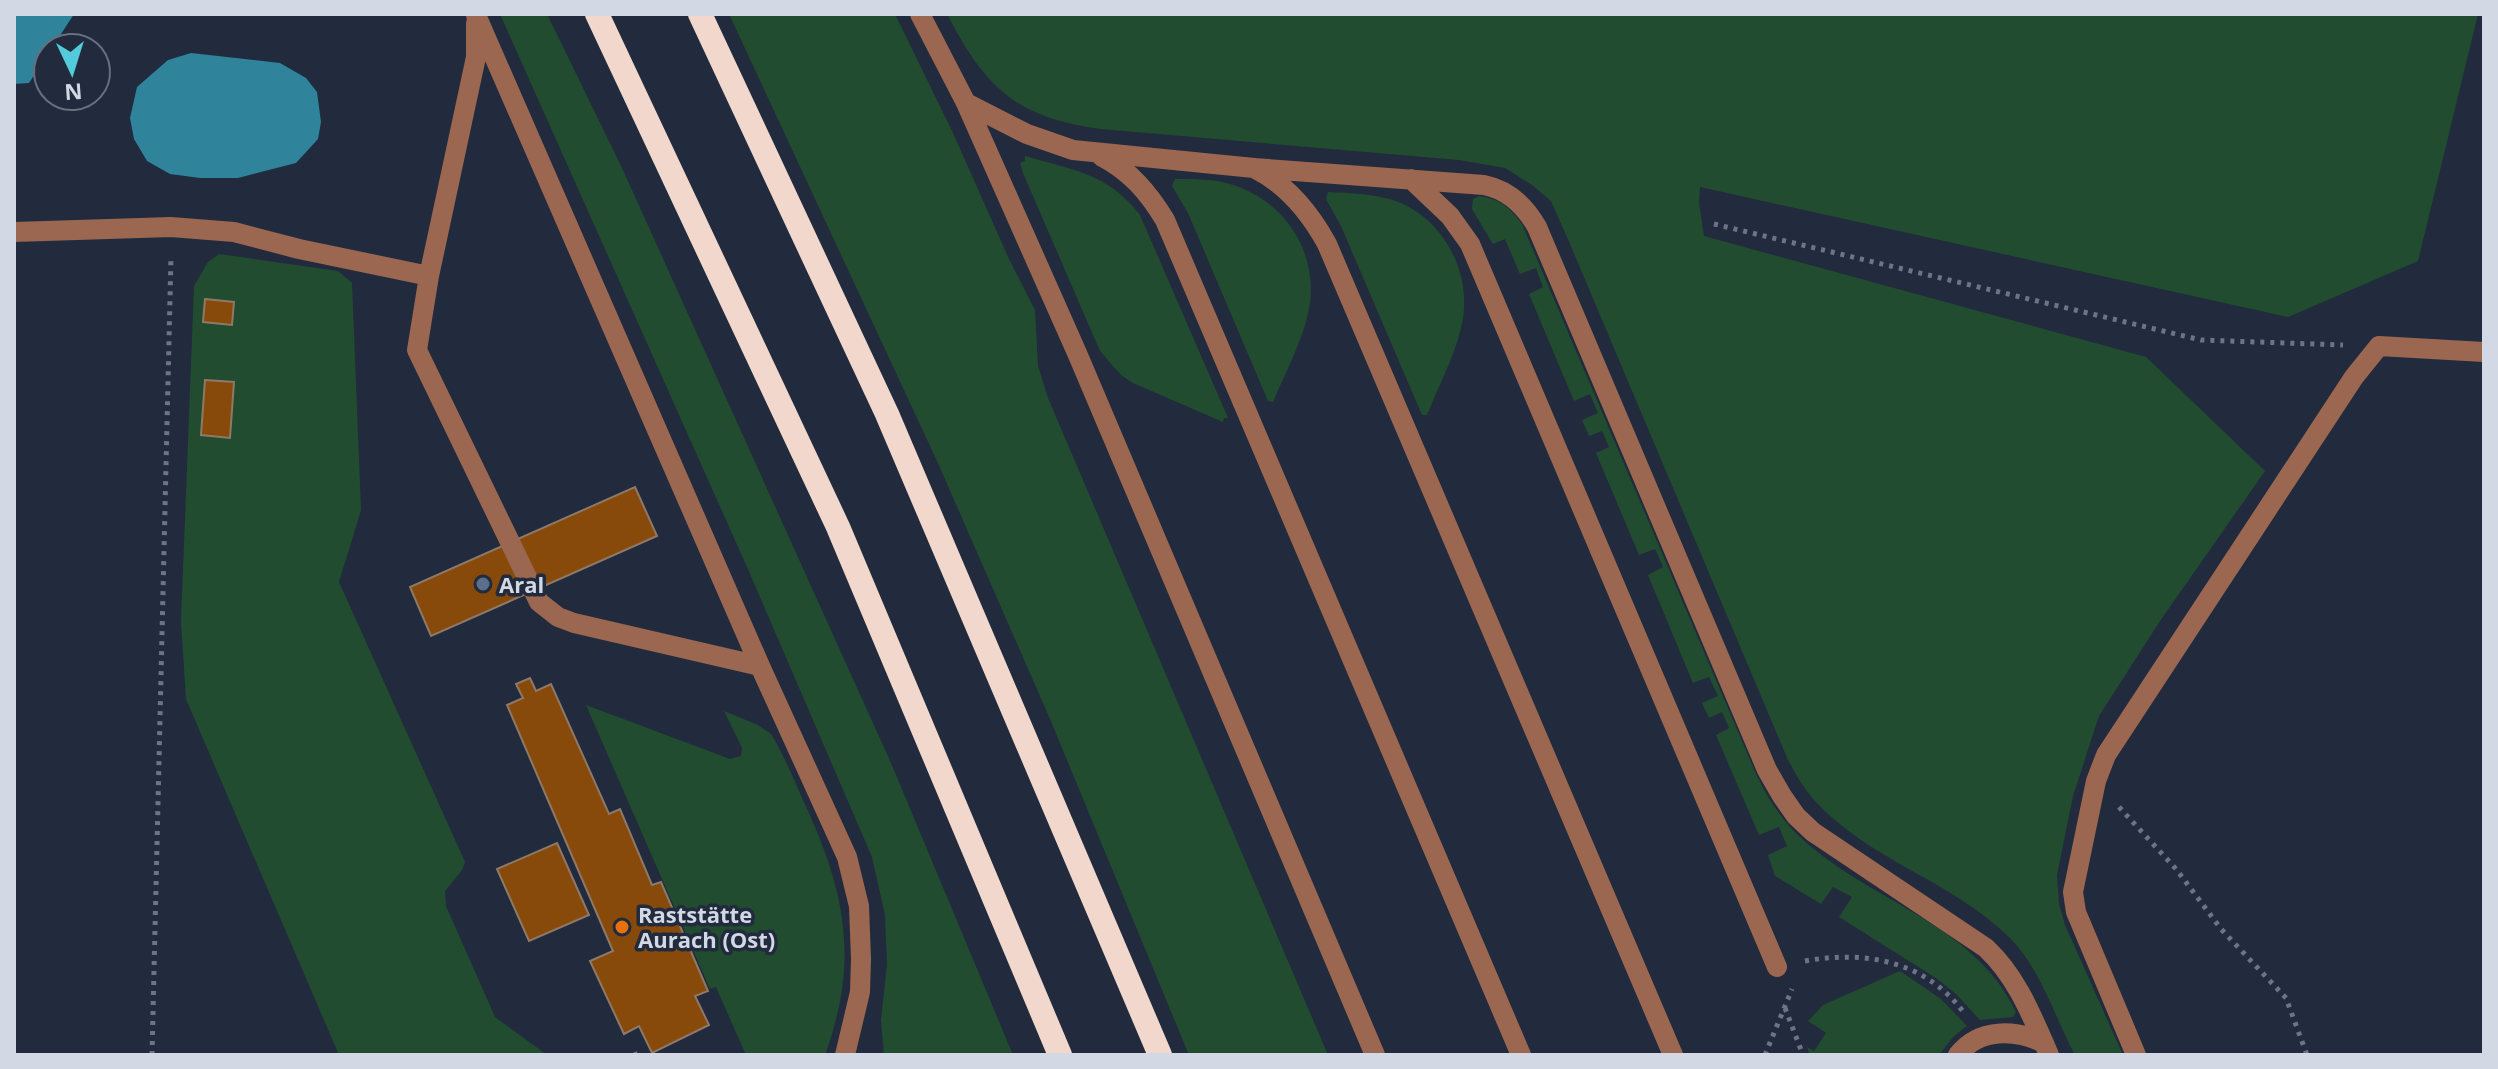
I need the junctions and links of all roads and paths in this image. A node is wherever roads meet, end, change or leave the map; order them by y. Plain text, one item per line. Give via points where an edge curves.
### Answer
1 (597, 14) edge
2 (700, 14) edge
3 (920, 14) edge
4 (476, 15) edge
5 (966, 103) junction
6 (1096, 153) junction
7 (1254, 168) junction
8 (1411, 179) junction
9 (1714, 224) dead end
10 (171, 227) junction
11 (14, 232) edge
12 (429, 276) junction
13 (2379, 346) junction
14 (2484, 352) edge
15 (760, 666) junction
16 (2096, 781) junction
17 (1777, 967) dead end
18 (1799, 973) dead end
19 (1794, 984) dead end
20 (1785, 1007) junction
21 (1981, 1036) junction
22 (2046, 1049) edge
23 (152, 1055) edge
24 (845, 1055) edge
25 (1060, 1055) edge
26 (1160, 1055) edge
27 (1375, 1055) edge
28 (1521, 1055) edge
29 (1673, 1055) edge
30 (1765, 1055) edge
31 (1803, 1055) edge
32 (1958, 1055) edge
33 (2136, 1055) edge
34 (2307, 1055) edge

1 - 25 highway via 838,527
2 - 26 highway via 887,414
3 - 5 lane
4 - 12 lane via 476,57
4 - 15 lane
5 - 6 lane via 1027,134
5 - 27 lane
6 - 7 lane
6 - 28 lane via 1130,174 1165,220
7 - 8 lane
7 - 29 lane via 1289,193 1327,244
8 - 17 lane via 1450,216 1470,244
8 - 22 lane via 1493,187 1530,215 1782,796 1796,816 1832,846 1986,948 2015,983
9 - 13 path via 2201,340
10 - 11 lane
10 - 12 lane via 234,232
10 - 23 path
12 - 15 lane via 417,350 539,602 574,623
13 - 14 lane
13 - 16 lane via 2114,742
15 - 24 lane via 853,877 859,906 860,992
16 - 33 lane via 2073,892 2076,912
16 - 34 path via 2286,998
18 - 21 path via 1804,962 1837,956 1909,967 1949,996
19 - 20 path
20 - 30 path
20 - 31 path
21 - 22 lane via 2018,1034
21 - 32 lane

